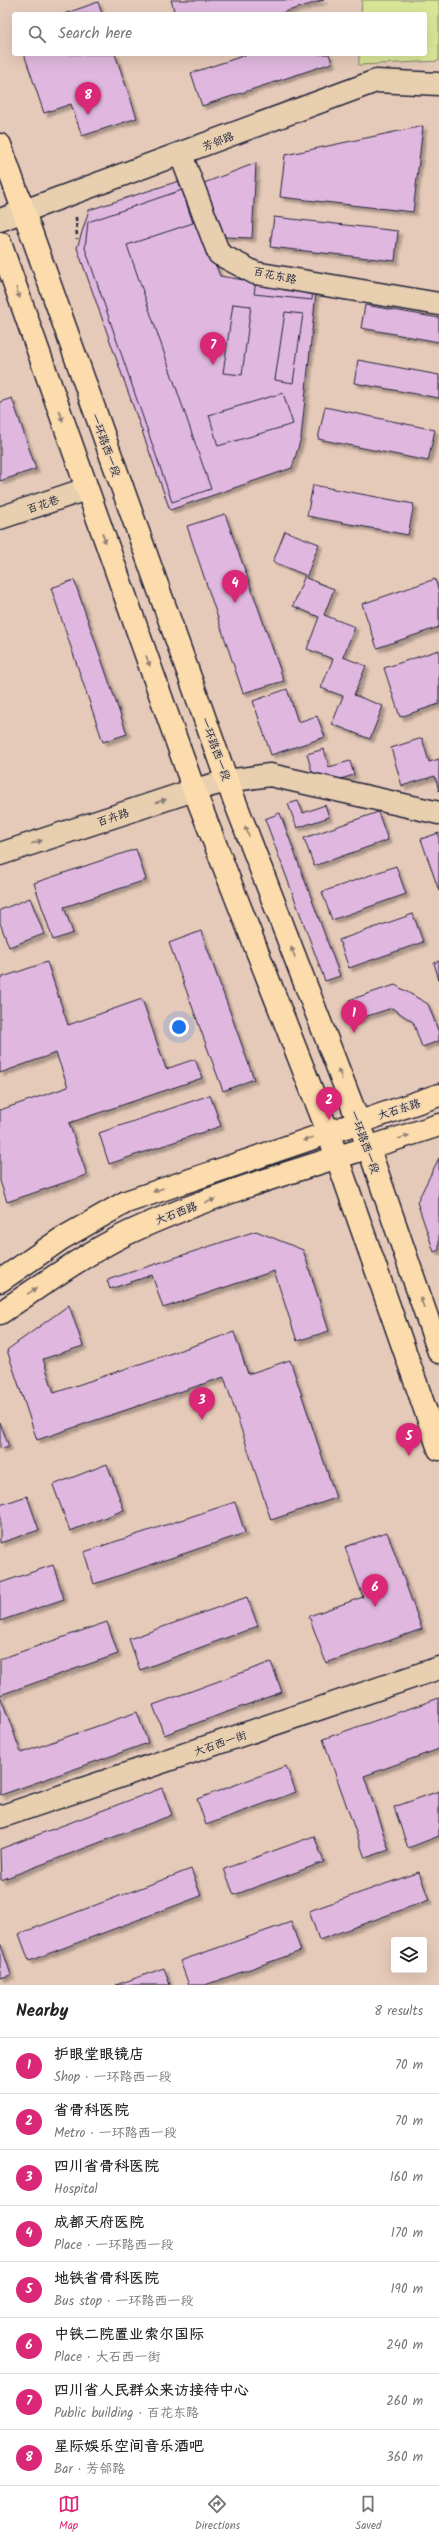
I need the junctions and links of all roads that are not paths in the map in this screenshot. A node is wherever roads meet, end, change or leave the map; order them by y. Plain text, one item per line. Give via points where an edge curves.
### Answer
1 (439, 84) edge
2 (0, 145) edge
3 (181, 155) junction
4 (23, 212) junction
5 (0, 220) edge
6 (0, 243) edge
7 (439, 304) edge
8 (86, 489) junction
9 (0, 518) edge
10 (227, 781) junction
11 (194, 790) junction
12 (439, 813) edge
13 (0, 854) edge
14 (439, 1095) edge
15 (358, 1122) junction
16 (439, 1125) edge
17 (328, 1132) junction
18 (369, 1149) junction
19 (337, 1159) junction
20 (0, 1281) edge
21 (0, 1313) edge
22 (439, 1352) edge
23 (439, 1449) edge
24 (439, 1668) edge
25 (0, 1817) edge

1 - 3 street, 芳邻路 via 376,81
2 - 4 main road, 一环路西一段
3 - 4 street, 芳邻路
3 - 7 street, 百花东路 via 219,254 255,272
4 - 5 street, 芳邻路
4 - 10 main road, 一环路西一段
6 -> 8 main road
8 - 9 street, 百花巷
8 -> 11 main road
10 - 11 street, 百卉路
10 - 12 street, 百卉路 via 270,775
15 -> 10 main road, 一环路西一段
13 -> 11 street, 百卉路
11 - 17 main road
14 - 15 main road, 大石东路
15 - 17 main road
15 - 18 main road, 一环路西一段
18 -> 16 main road
17 - 19 main road
17 -> 20 main road via 126,1202 61,1239
18 - 19 main road, 大石西路
22 -> 18 main road, 一环路西一段
21 -> 19 main road, 大石西路 via 83,1258 127,1234 232,1192
19 - 23 main road
24 - 25 street, 大石西一街

